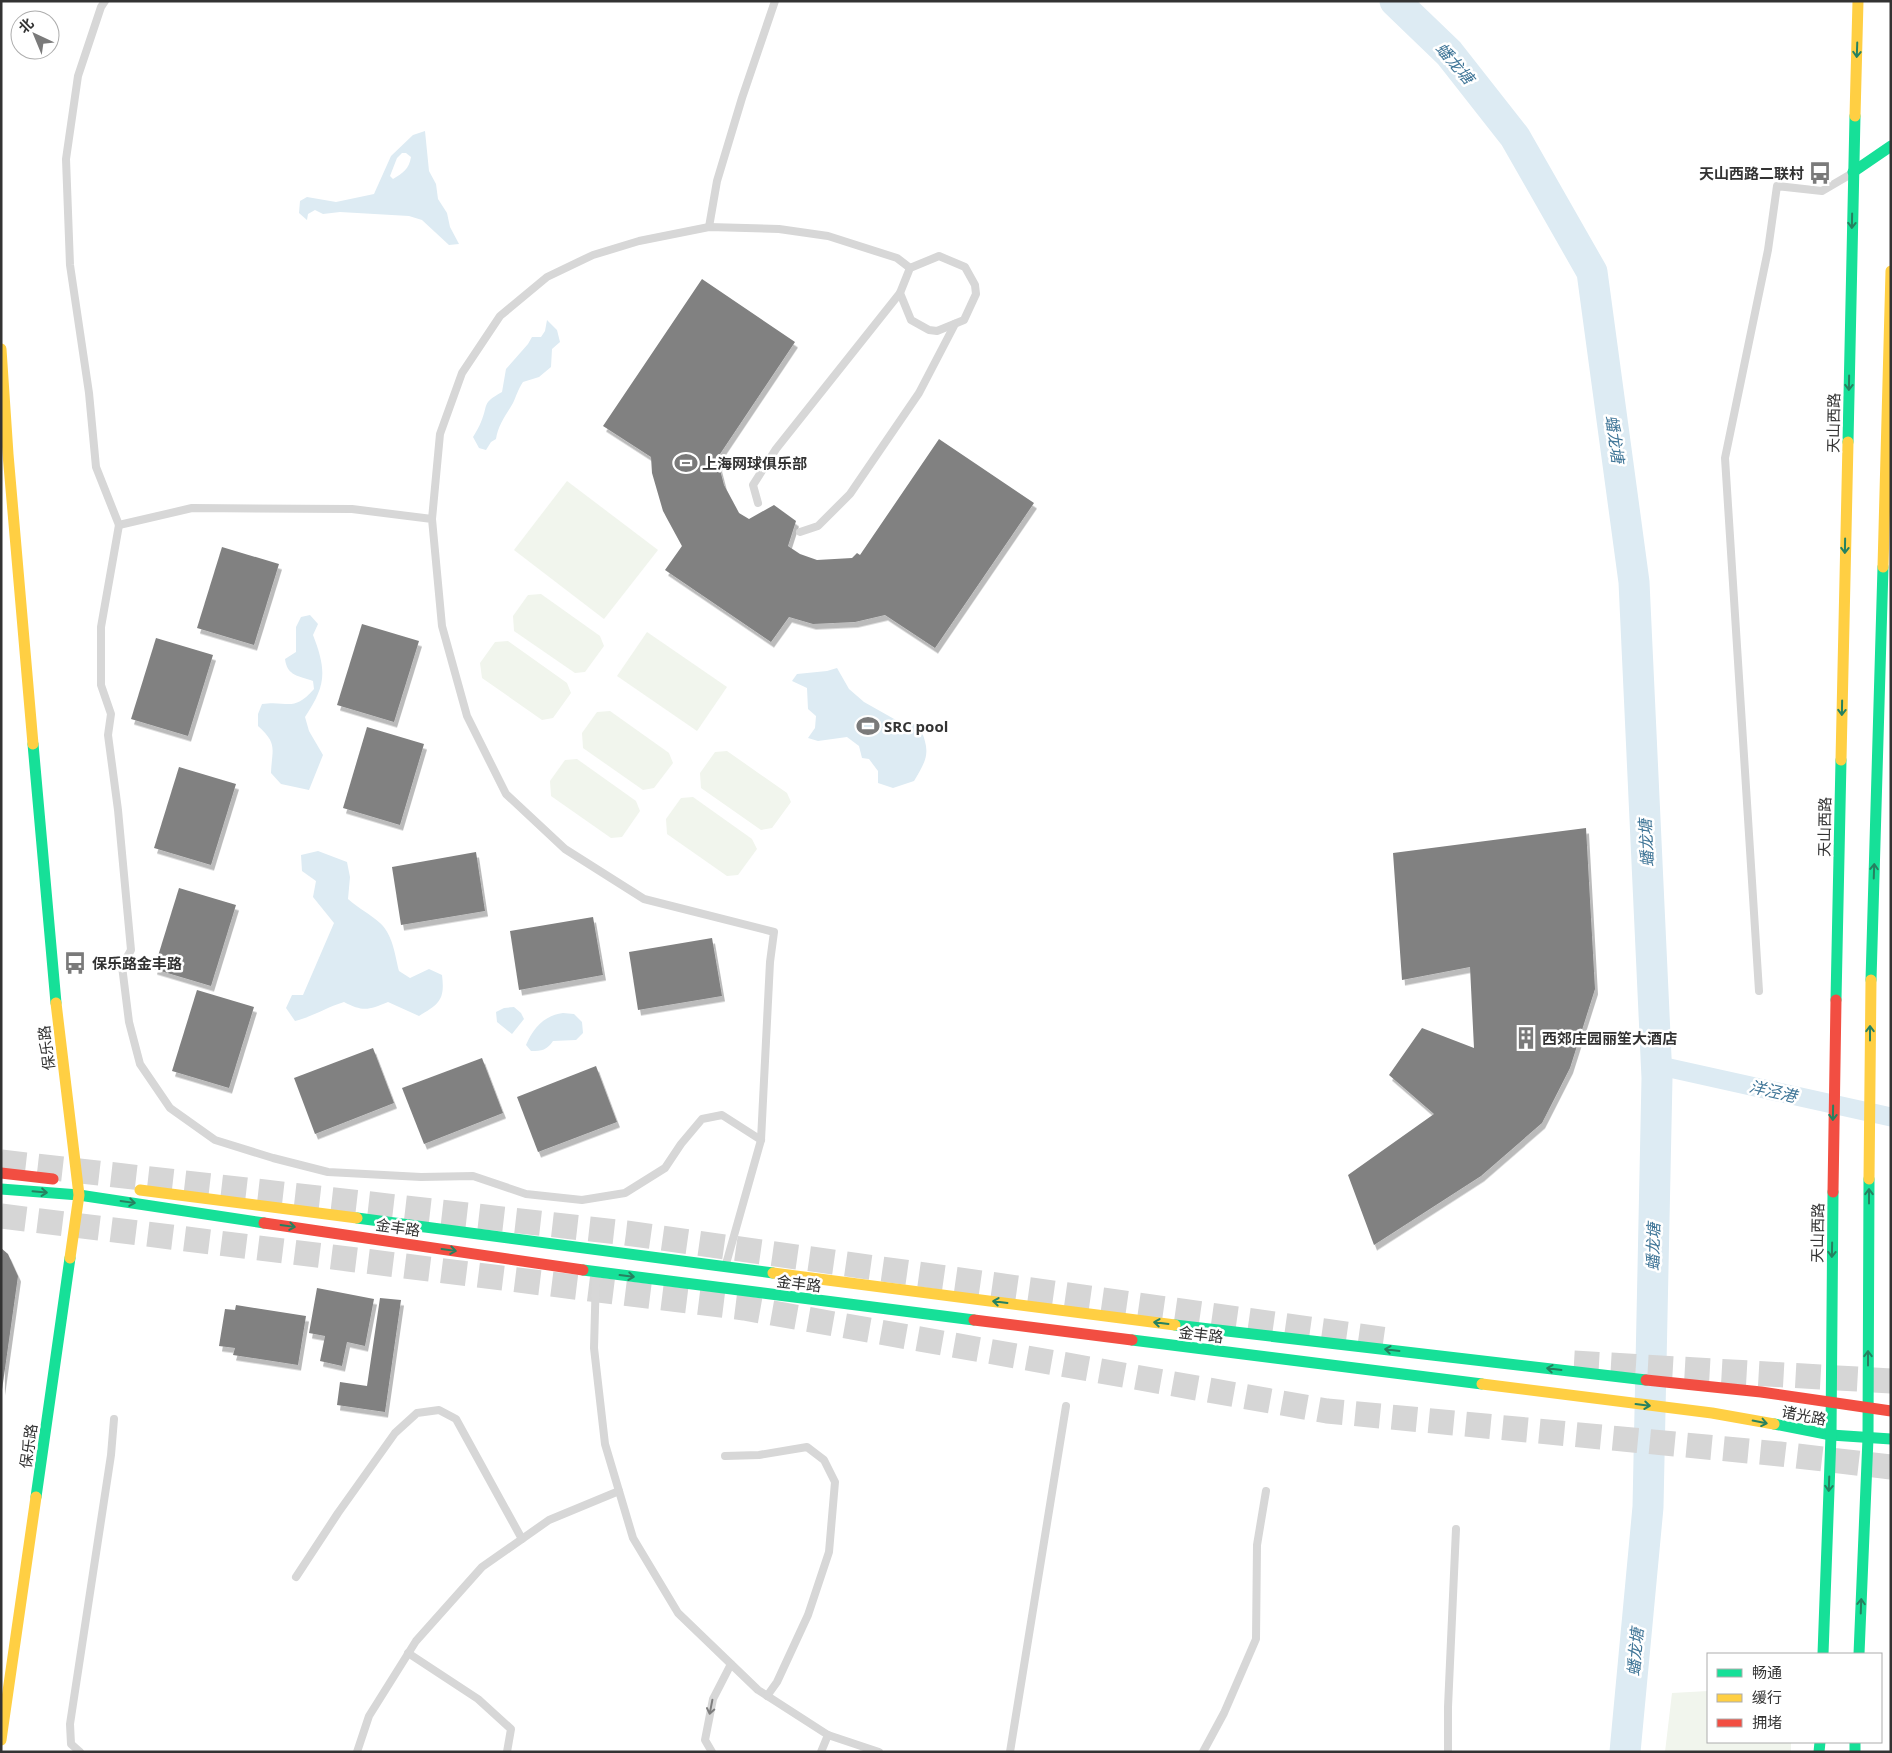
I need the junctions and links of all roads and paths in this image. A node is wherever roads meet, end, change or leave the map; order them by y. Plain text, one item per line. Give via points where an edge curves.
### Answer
1 (105, 1) edge
2 (775, 1) edge
3 (1858, 1) edge
4 (1891, 146) edge
5 (1853, 172) junction
6 (709, 228) junction
7 (910, 268) junction
8 (1891, 271) edge
9 (900, 293) junction
10 (955, 324) junction
11 (1, 349) edge
12 (758, 503) dead end
13 (432, 519) junction
14 (119, 525) junction
15 (800, 532) dead end
16 (1759, 991) dead end
17 (761, 1140) junction
18 (1, 1173) edge
19 (82, 1183) junction
20 (124, 1188) dead end
21 (1, 1189) edge
22 (79, 1195) junction
23 (596, 1272) junction
24 (722, 1277) junction
25 (1830, 1402) junction
26 (1066, 1406) dead end
27 (1867, 1407) junction
28 (1891, 1411) edge
29 (1712, 1413) joint
30 (114, 1419) dead end
31 (1831, 1436) junction
32 (1868, 1438) junction
33 (1891, 1439) edge
34 (726, 1456) dead end
35 (619, 1491) junction
36 (1266, 1491) dead end
37 (1456, 1529) dead end
38 (522, 1539) junction
39 (296, 1577) dead end
40 (408, 1653) junction
41 (1823, 1653) edge
42 (1859, 1653) edge
43 (731, 1664) junction
44 (767, 1696) junction
45 (828, 1735) junction
46 (1, 1740) edge
47 (80, 1752) edge
48 (357, 1752) edge
49 (506, 1752) edge
50 (712, 1752) edge
51 (821, 1752) edge
52 (880, 1752) edge
53 (1010, 1752) edge
54 (1203, 1752) edge
55 (1448, 1752) edge

1 - 14 lane via 78,76 66,159 70,265 89,393 96,467
2 - 6 lane via 717,181
3 -> 5 main road, 天山西路
4 - 5 main road
5 - 16 lane via 1822,191 1777,186 1768,250 1725,458
5 -> 25 main road, 天山西路
6 - 7 lane via 779,229 828,236 897,258
6 - 13 lane via 639,241 593,255 547,277 500,316 462,373 440,434
7 - 9 lane
7 - 10 lane via 939,256 965,267 976,294 964,320
27 -> 8 main road via 1870,1015
9 - 10 lane via 911,320 937,331
9 - 12 lane via 776,449 753,485
10 - 15 lane via 919,393 850,494 818,526
11 - 19 main road, 保乐路 via 48,931
13 - 14 lane via 352,509 192,508
13 - 17 lane via 442,626 467,716 506,794 565,849 644,899 774,932
14 - 17 lane via 101,627 101,686 111,714 108,735 131,950 122,966 128,1022 140,1064 170,1108 215,1140 328,1172 473,1176 526,1194 582,1200 625,1194 665,1168 702,1119 722,1115
17 - 24 lane
18 - 19 main road
19 - 22 main road, 保乐路
20 - 24 main road
21 -> 22 main road, 金丰路
22 -> 23 main road, 金丰路
22 - 46 main road, 保乐路
23 -> 24 main road, 金丰路
23 - 35 lane via 594,1348 605,1444
25 -> 24 main road via 1128,1319
24 -> 29 main road, 金丰路
25 - 27 main road
25 - 31 main road, 天山西路
26 - 53 lane
27 - 28 main road
27 - 32 main road
29 -> 31 main road, 诸光路
30 - 47 lane via 70,1724 71,1744
31 - 32 main road, 诸光路
31 -> 41 main road, 天山西路
32 - 33 main road, 诸光路
42 -> 32 main road
34 - 44 lane via 759,1455 807,1447 824,1460 835,1482 829,1552 808,1615 777,1682
35 - 38 lane via 549,1520
35 - 43 lane via 632,1538 678,1613
36 - 54 lane via 1257,1545 1256,1639
37 - 55 lane
38 - 39 lane via 456,1418 439,1410 417,1412 395,1433
38 - 40 lane via 482,1567
40 - 48 lane via 369,1716
40 - 49 lane via 478,1699 511,1729
43 - 44 lane
43 -> 50 lane via 713,1699 705,1740
44 - 45 lane
45 - 51 lane
45 - 52 lane

